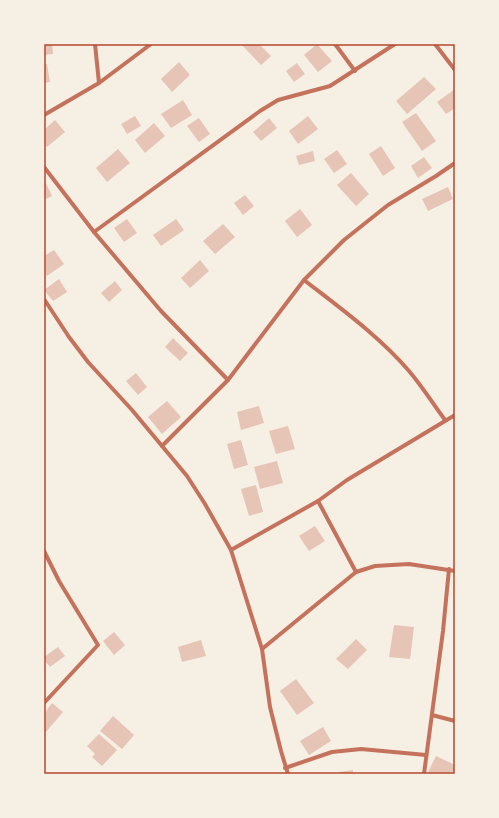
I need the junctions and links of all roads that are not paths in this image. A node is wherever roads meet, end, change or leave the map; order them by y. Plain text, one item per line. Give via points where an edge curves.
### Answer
1 (95, 44) edge
2 (151, 44) edge
3 (335, 44) edge
4 (395, 44) edge
5 (435, 44) edge
6 (455, 70) edge
7 (355, 71) junction
8 (99, 83) junction
9 (44, 115) edge
10 (455, 162) edge
11 (44, 167) edge
12 (94, 232) junction
13 (304, 280) junction
14 (44, 299) edge
15 (228, 380) junction
16 (455, 415) edge
17 (445, 420) junction
18 (162, 446) junction
19 (318, 501) junction
20 (231, 550) junction
21 (44, 551) edge
22 (449, 569) junction
23 (455, 571) edge
24 (356, 572) junction
25 (262, 649) junction
26 (44, 703) edge
27 (432, 715) junction
28 (455, 720) edge
29 (426, 755) junction
30 (286, 768) junction
31 (288, 774) edge
32 (424, 774) edge

1 - 8 street
2 - 8 street
3 - 7 street
4 - 7 street
5 - 6 street
7 - 12 street via 330,86 278,100 260,111
8 - 9 street
10 - 13 street via 388,205 344,240
11 - 12 street
12 - 15 street via 161,311
13 - 15 street
13 - 17 street via 399,361
14 - 18 street via 88,362
15 - 18 street
16 - 17 street
17 - 19 street via 347,480
18 - 20 street via 208,508
19 - 20 street
19 - 24 street
20 - 25 street
21 - 26 street via 58,581 98,645
22 - 23 street
22 - 24 street via 408,564 375,566
22 - 27 street
24 - 25 street
25 - 30 street via 270,706
27 - 28 street
27 - 29 street
29 - 30 street via 361,749 332,752
29 - 32 street
30 - 31 street

